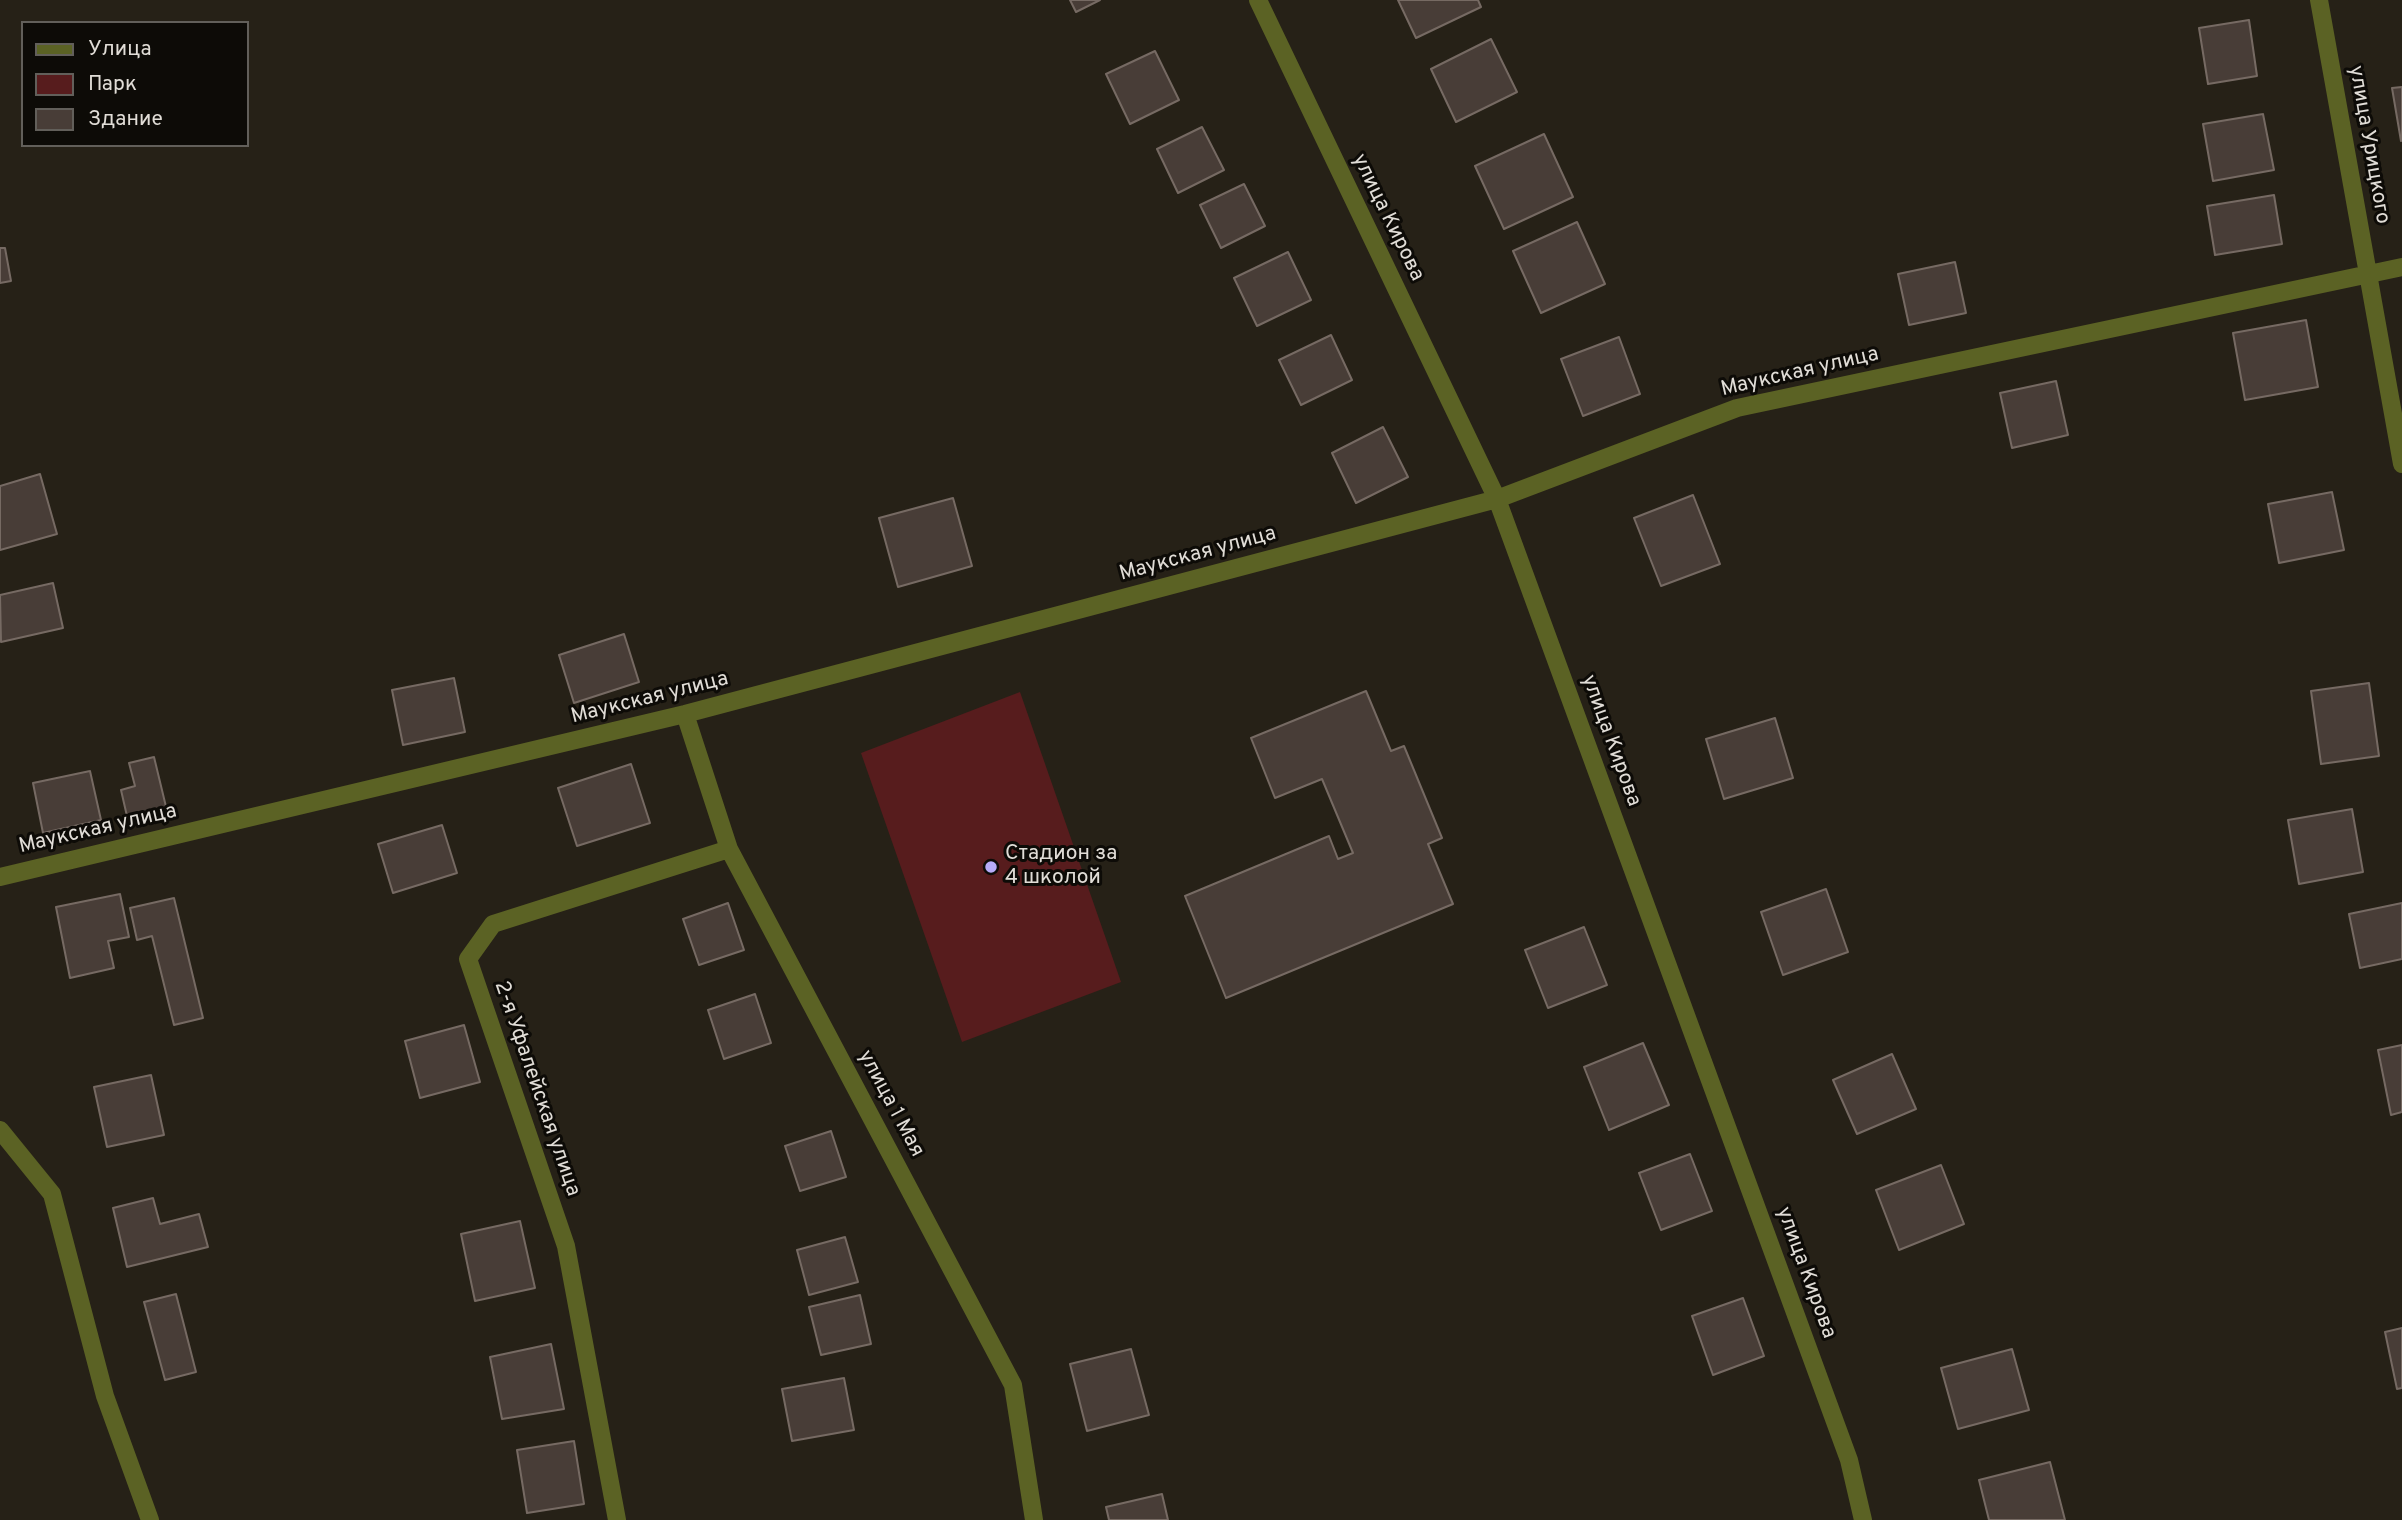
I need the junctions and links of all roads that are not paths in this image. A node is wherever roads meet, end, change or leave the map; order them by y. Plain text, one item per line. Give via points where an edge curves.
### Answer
1 (1258, 0) edge
2 (2319, 0) edge
3 (2402, 267) edge
4 (2367, 273) junction
5 (2402, 464) edge
6 (1497, 499) junction
7 (685, 714) junction
8 (729, 849) junction
9 (0, 877) edge
10 (0, 1130) edge
11 (150, 1520) edge
12 (617, 1520) edge
13 (1034, 1520) edge
14 (1863, 1520) edge

1 - 6 street, улица Кирова
2 - 4 street, улица Урицкого
3 - 4 street, Маукская улица
4 - 5 street, улица Урицкого
4 - 6 street, Маукская улица via 1737,408
6 - 7 street, Маукская улица
6 - 14 street, улица Кирова via 1849,1460
7 - 8 street, улица 1 Мая
7 - 9 street, Маукская улица
8 - 12 street, 2-я Уфалейская улица via 493,924 468,960 566,1247
8 - 13 street, улица 1 Мая via 1013,1385
10 - 11 street via 52,1194 105,1396

